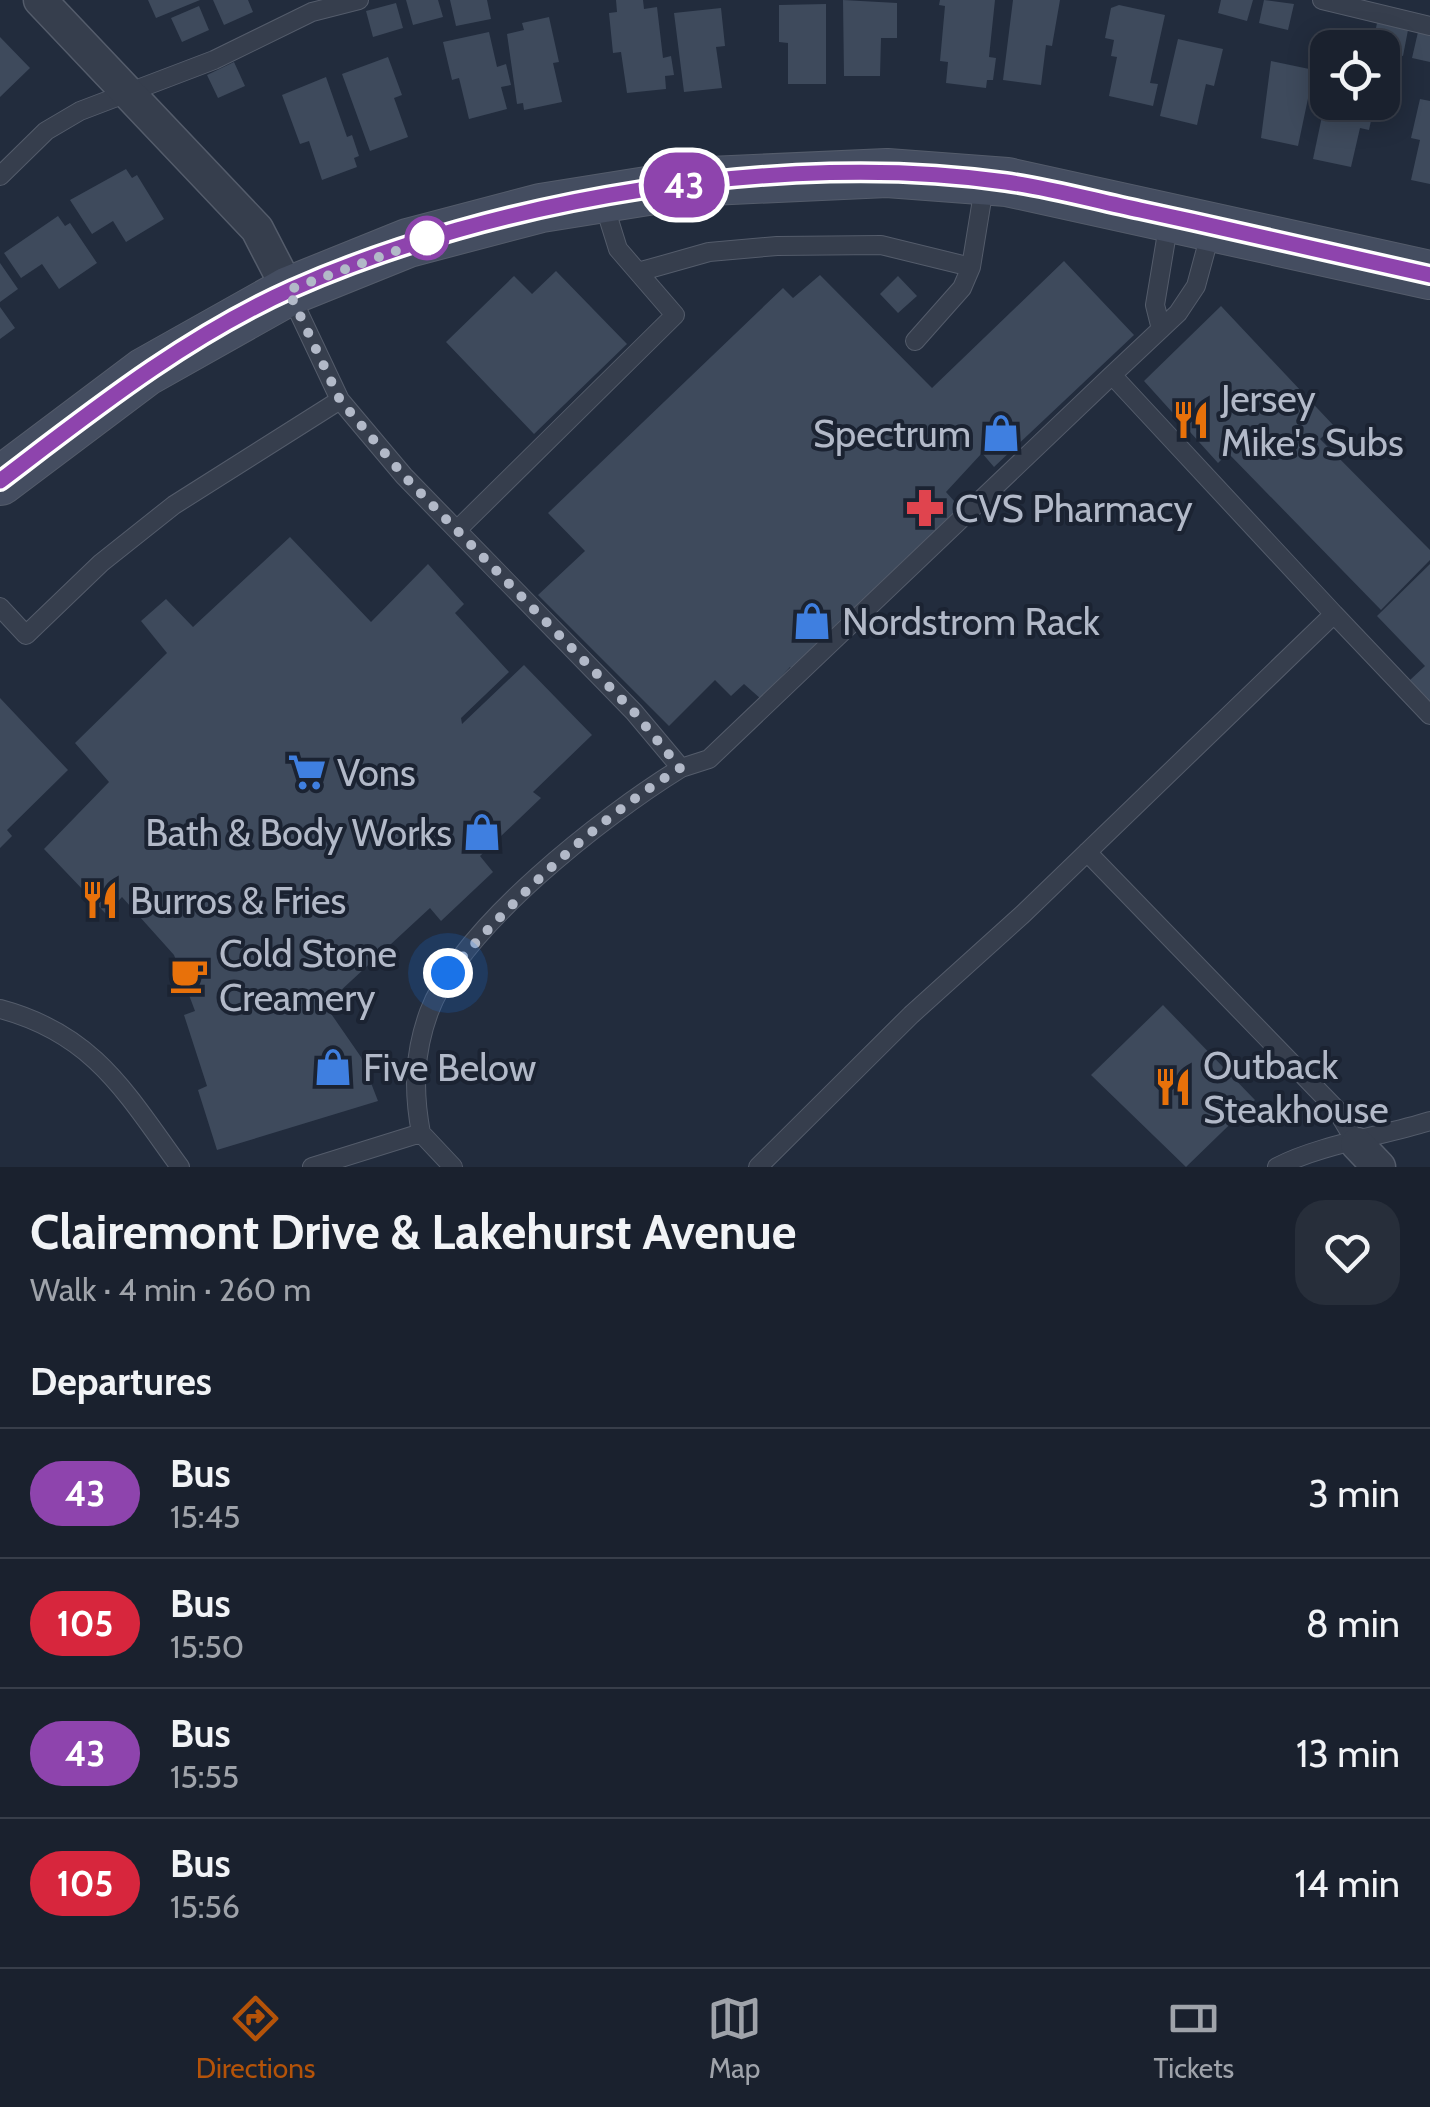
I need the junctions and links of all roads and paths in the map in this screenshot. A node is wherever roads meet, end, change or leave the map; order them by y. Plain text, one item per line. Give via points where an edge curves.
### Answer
1 (40, 0) edge
2 (359, 0) edge
3 (1322, 0) edge
4 (1430, 26) edge
5 (130, 95) junction
6 (0, 176) edge
7 (985, 180) junction
8 (602, 198) junction
9 (1191, 221) junction
10 (970, 266) junction
11 (638, 272) junction
12 (1430, 274) edge
13 (288, 290) junction
14 (1161, 329) junction
15 (915, 341) dead end
16 (1112, 376) junction
17 (340, 400) junction
18 (0, 481) edge
19 (458, 530) junction
20 (0, 607) edge
21 (1334, 614) junction
22 (1430, 715) edge
23 (680, 768) junction
24 (1086, 852) junction
25 (0, 1009) edge
26 (1430, 1120) edge
27 (421, 1133) junction
28 (1368, 1155) edge
29 (180, 1167) edge
30 (312, 1167) edge
31 (453, 1167) edge
32 (758, 1167) edge
33 (1277, 1167) edge

1 - 5 street
2 - 5 lane via 312,12
3 - 4 lane
5 - 6 lane via 46,131
5 - 13 street via 257,229
7 - 8 main road via 887,173 770,178
7 - 9 main road
7 - 10 lane
8 - 11 lane via 618,250
8 - 13 main road via 408,244
9 - 12 main road
9 - 14 lane via 1155,304
9 - 14 lane via 1196,286
10 - 11 lane via 880,245 846,245 709,252
10 - 15 lane via 962,288
11 - 19 lane via 676,315
13 - 17 lane
13 - 18 main road via 145,372
14 - 16 lane
16 - 21 lane
16 - 23 lane via 709,760
17 - 19 lane
17 - 20 lane via 174,504 26,634
19 - 23 lane
21 - 22 lane
21 - 24 lane
23 - 27 lane via 556,862 448,973 419,1052 413,1089
24 - 28 lane via 1336,1110
24 - 32 lane
25 - 29 lane via 41,1020 106,1065
26 - 28 lane
27 - 30 lane
27 - 31 lane
28 - 33 lane via 1310,1151

